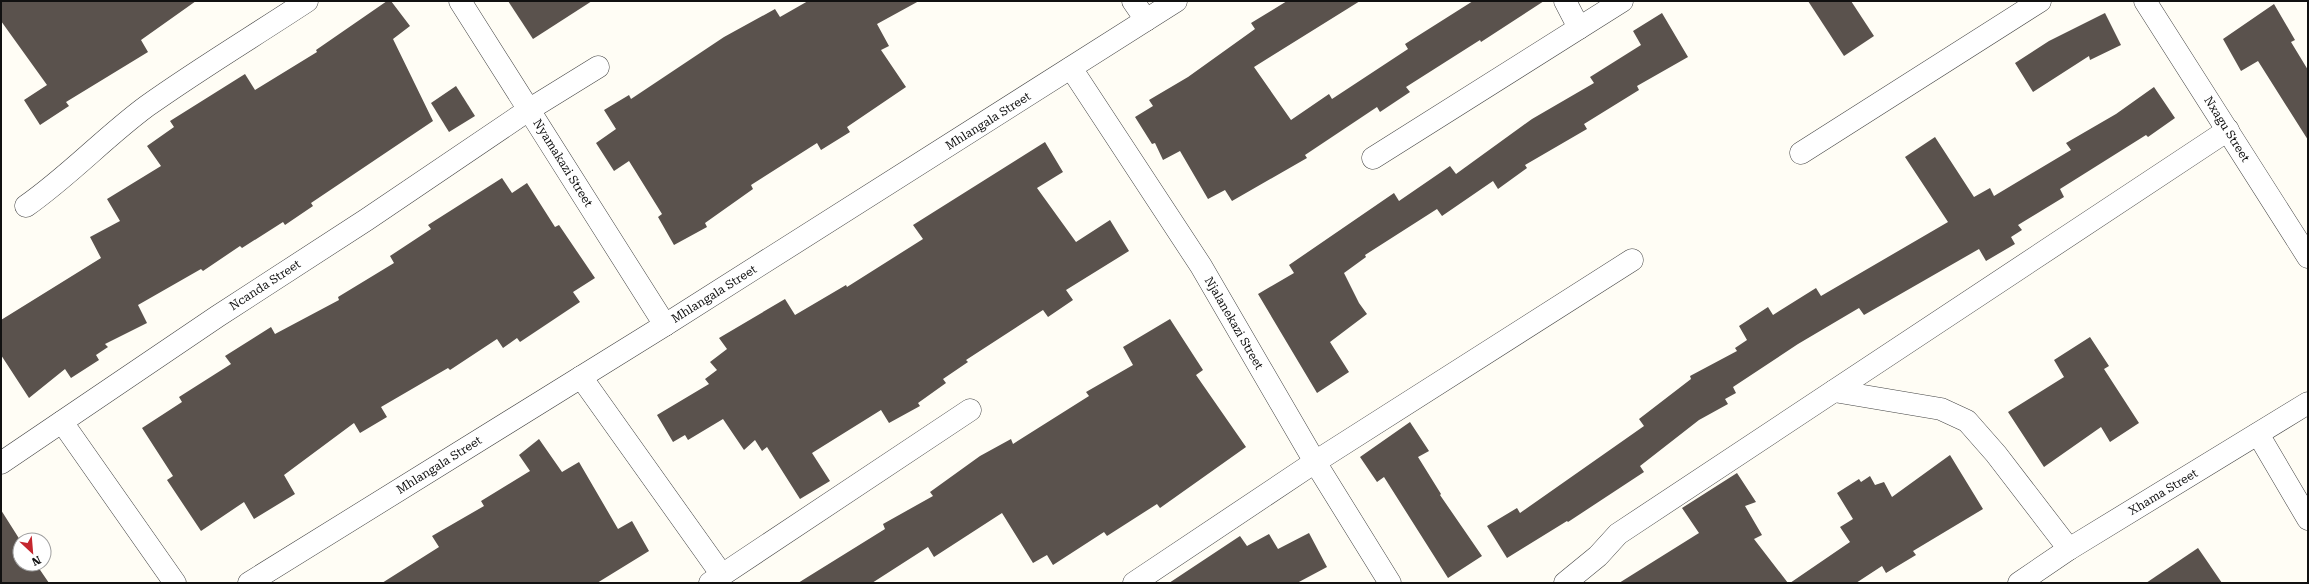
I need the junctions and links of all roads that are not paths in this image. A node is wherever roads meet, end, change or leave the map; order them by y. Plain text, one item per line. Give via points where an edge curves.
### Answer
1 (307, 1) edge
2 (460, 1) edge
3 (1133, 1) edge
4 (1176, 1) edge
5 (1565, 1) edge
6 (1622, 1) edge
7 (2040, 1) edge
8 (2145, 1) edge
9 (1146, 20) junction
10 (1579, 28) junction
11 (598, 67) dead end
12 (1071, 68) junction
13 (530, 109) junction
14 (2228, 130) junction
15 (1801, 153) dead end
16 (1373, 158) dead end
17 (26, 206) dead end
18 (2308, 257) edge
19 (1632, 260) dead end
20 (665, 325) junction
21 (582, 377) junction
22 (1834, 390) junction
23 (2308, 404) edge
24 (970, 410) dead end
25 (62, 422) junction
26 (2258, 434) junction
27 (1315, 462) junction
28 (1, 463) edge
29 (2308, 519) edge
30 (2069, 550) junction
31 (716, 579) edge
32 (258, 581) edge
33 (175, 583) edge
34 (1134, 583) edge
35 (1390, 583) edge
36 (1565, 583) edge
37 (2019, 583) edge

1 - 17 street via 148,106 105,139 49,190
2 - 13 street, Nyamakazi Street
3 - 9 street
4 - 9 street, Mhlangala Street
5 - 10 street
6 - 10 street
7 - 15 street
8 - 14 street, Nxagu Street
9 - 12 street, Mhlangala Street
10 - 16 street
11 - 13 street, Ncanda Street
12 - 20 street, Mhlangala Street
12 - 27 street, Njalanekazi Street via 1201,266
13 - 20 street, Nyamakazi Street
13 - 25 street, Ncanda Street
14 - 18 street, Nxagu Street
14 - 22 street
19 - 27 street
20 - 21 street, Mhlangala Street
21 - 31 street
21 - 32 street, Mhlangala Street
22 - 30 street via 1941,408 1967,421 1996,454
22 - 36 street via 1618,534 1598,556
23 - 26 street, Xhama Street
24 - 31 street
25 - 28 street, Ncanda Street
25 - 33 street
26 - 29 street
26 - 30 street, Xhama Street
27 - 34 street
27 - 35 street, Njalanekazi Street
30 - 37 street, Xhama Street

